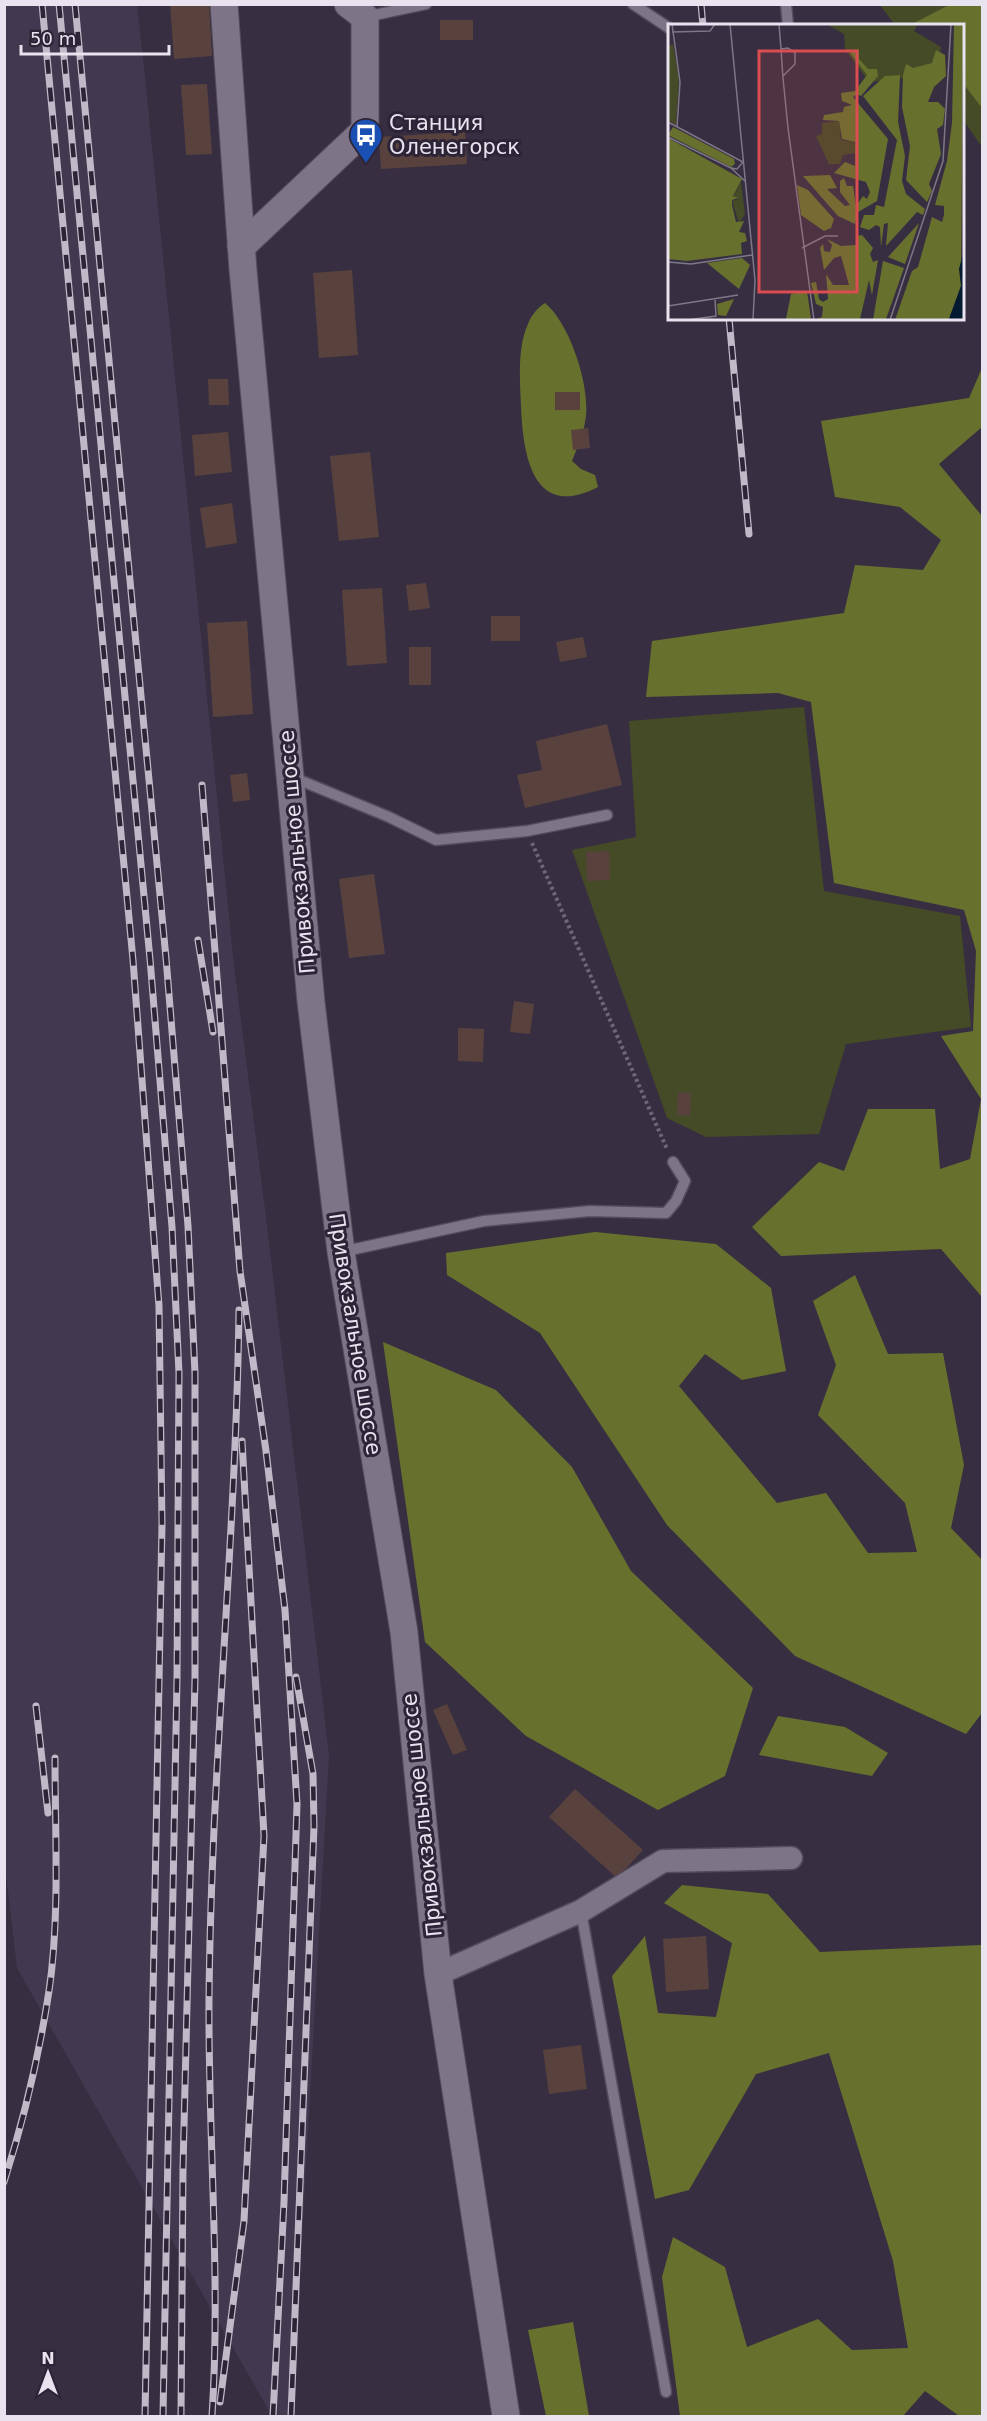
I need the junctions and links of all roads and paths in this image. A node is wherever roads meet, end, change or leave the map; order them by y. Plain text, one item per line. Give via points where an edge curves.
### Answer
1 (225, 4) edge
2 (426, 4) edge
3 (633, 4) edge
4 (786, 4) edge
5 (356, 11) edge
6 (788, 24) edge
7 (668, 27) edge
8 (242, 247) junction
9 (289, 776) junction
10 (607, 815) dead end
11 (527, 831) junction
12 (673, 1162) joint
13 (341, 1252) junction
14 (791, 1858) dead end
15 (581, 1911) junction
16 (438, 1974) junction
17 (666, 2392) dead end
18 (506, 2416) edge

1 - 8 street, Привокзальное шоссе
2 - 5 lane
3 - 7 lane
4 - 6 lane
5 - 8 street via 365,130
8 - 9 street, Привокзальное шоссе
9 - 11 lane via 436,840
9 - 13 street, Привокзальное шоссе
10 - 11 lane
11 - 12 path
12 - 13 lane via 685,1181 666,1213 591,1211 484,1221
13 - 16 street, Привокзальное шоссе via 404,1632
14 - 15 street via 663,1861
15 - 16 street
15 - 17 lane
16 - 18 street, Привокзальное шоссе

